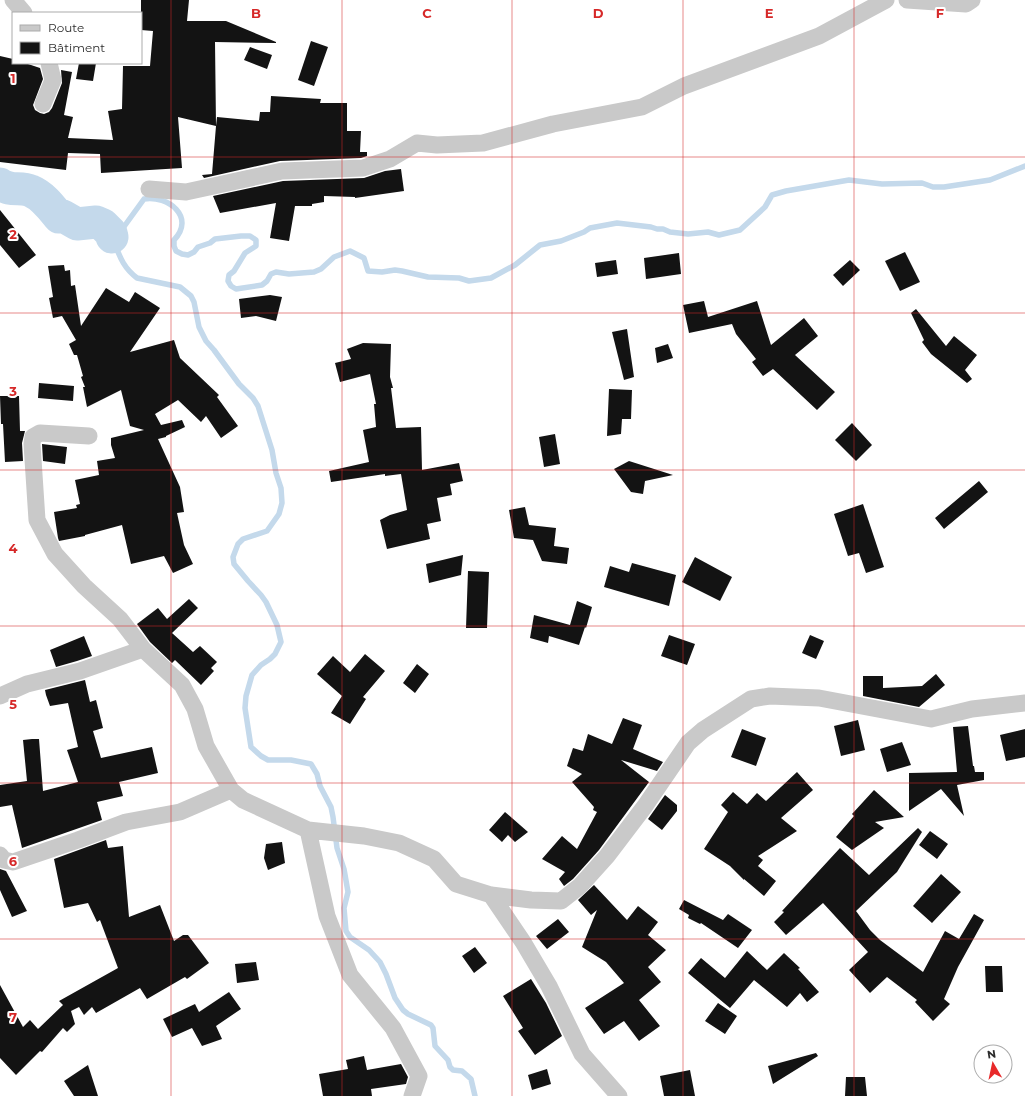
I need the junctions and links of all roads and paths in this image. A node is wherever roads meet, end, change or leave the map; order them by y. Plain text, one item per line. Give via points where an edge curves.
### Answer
1 (13, 0) edge
2 (886, 0) edge
3 (907, 0) edge
4 (972, 0) edge
5 (23, 12) edge
6 (49, 64) edge
7 (43, 104) dead end
8 (149, 189) dead end
9 (89, 436) dead end
10 (143, 649) junction
11 (0, 696) edge
12 (1025, 704) edge
13 (231, 790) junction
14 (313, 831) junction
15 (0, 855) edge
16 (491, 895) junction
17 (412, 1096) edge
18 (620, 1096) edge

1 - 5 street
2 - 8 street via 819,36 684,86 642,107 553,124 483,143 417,143 390,159 363,168 282,171 186,192
3 - 4 street via 966,4
6 - 7 street via 53,80
9 - 10 street via 40,433 33,437 37,520 55,554 84,586 120,619
10 - 11 street via 80,671 27,684
10 - 13 street via 182,685 195,709 206,746
12 - 16 street via 972,709 931,719 819,698 770,696 750,699 688,743 645,806 580,886 560,901
13 - 14 street via 243,800
13 - 15 street via 180,812 126,822 13,862 4,860
14 - 16 street via 364,836 399,843 434,858 456,884
14 - 17 street via 327,916 350,975 393,1028 418,1076
16 - 18 street via 549,986 582,1054

